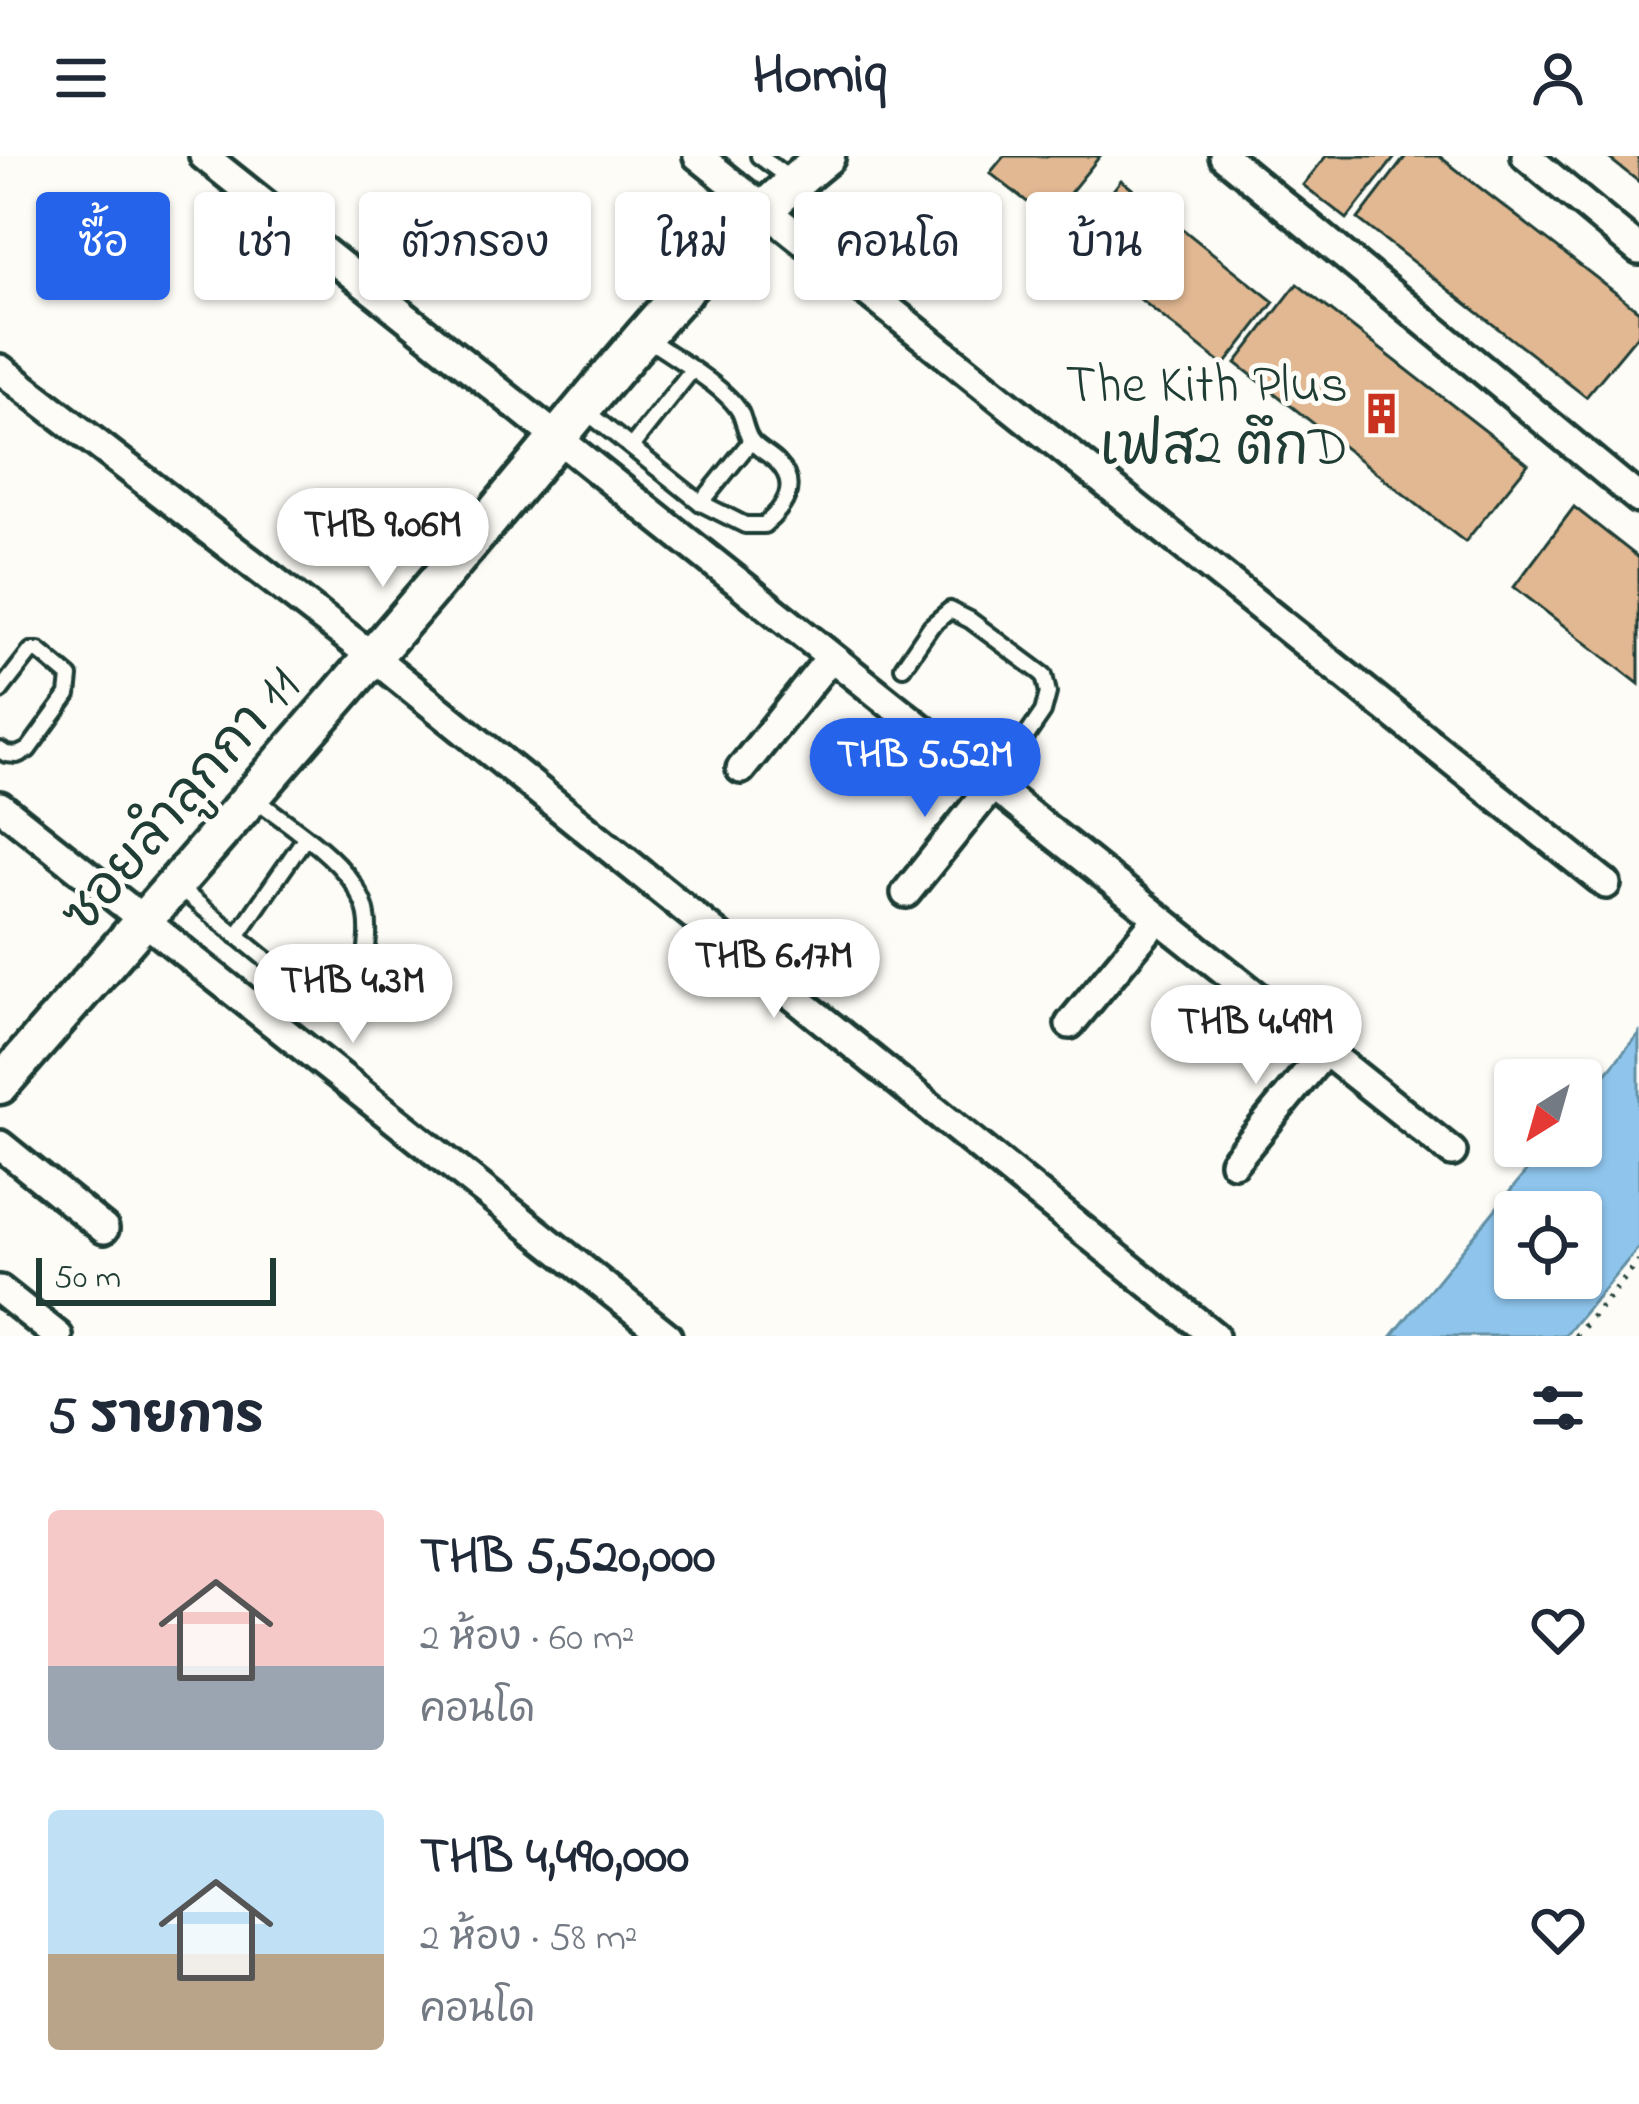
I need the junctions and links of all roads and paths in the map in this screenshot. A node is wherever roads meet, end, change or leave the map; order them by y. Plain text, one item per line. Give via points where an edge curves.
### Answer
1 (204, 156) edge
2 (698, 156) edge
3 (759, 156) edge
4 (826, 156) edge
5 (1224, 156) edge
6 (1526, 156) edge
7 (794, 182) junction
8 (744, 192) edge
9 (770, 203) edge
10 (770, 213) edge
11 (1639, 250) edge
12 (675, 300) edge
13 (643, 335) junction
14 (0, 369) edge
15 (692, 370) junction
16 (584, 409) junction
17 (558, 440) junction
18 (751, 441) junction
19 (632, 447) junction
20 (1639, 499) edge
21 (700, 503) junction
22 (373, 657) junction
23 (831, 657) junction
24 (903, 667) dead end
25 (0, 692) edge
26 (0, 750) edge
27 (741, 769) dead end
28 (993, 785) junction
29 (253, 797) junction
30 (0, 806) edge
31 (305, 838) junction
32 (1606, 884) dead end
33 (175, 885) junction
34 (906, 893) dead end
35 (1158, 918) junction
36 (145, 920) junction
37 (238, 936) junction
38 (1070, 1024) dead end
39 (1325, 1052) junction
40 (0, 1085) edge
41 (0, 1144) edge
42 (1452, 1152) dead end
43 (1234, 1162) dead end
44 (104, 1229) dead end
45 (1639, 1261) edge
46 (3, 1300) edge
47 (58, 1336) edge
48 (667, 1336) edge
49 (1214, 1336) edge
50 (1576, 1336) edge

1 - 17 street
2 - 8 street
3 - 7 lane
4 - 7 street, ซอยลำลูกกา 11
5 - 20 street
6 - 11 street
7 - 9 street, ซอยลำลูกกา 11
10 - 32 street
12 - 13 street, ซอยลำลูกกา 11
13 - 15 lane
13 - 16 street, ซอยลำลูกกา 11
14 - 22 street
15 - 18 lane via 729,398
15 - 19 lane
16 - 17 street, ซอยลำลูกกา 11
16 - 19 lane
17 - 22 street, ซอยลำลูกกา 11
17 - 23 street
18 - 21 lane
18 - 21 lane via 789,480 781,511 764,525 745,524
19 - 21 lane
22 - 29 street, ซอยลำลูกกา 11
22 - 49 street
23 - 27 street
23 - 28 street
24 - 28 lane via 950,610 1044,675 1043,712
25 - 26 lane via 31,651 70,677 68,695 28,750
28 - 34 street
28 - 35 street
29 - 31 lane
29 - 33 street, ซอยลำลูกกา 11
30 - 36 street
31 - 37 lane
31 - 37 lane via 353,884 368,914 367,951 351,992 320,1000
33 - 36 street, ซอยลำลูกกา 11
33 - 37 lane
35 - 38 street
35 - 39 street
36 - 40 street, ซอยลำลูกกา 11
36 - 48 street
39 - 42 street
39 - 43 street
41 - 44 street
45 - 50 path
46 - 47 street

